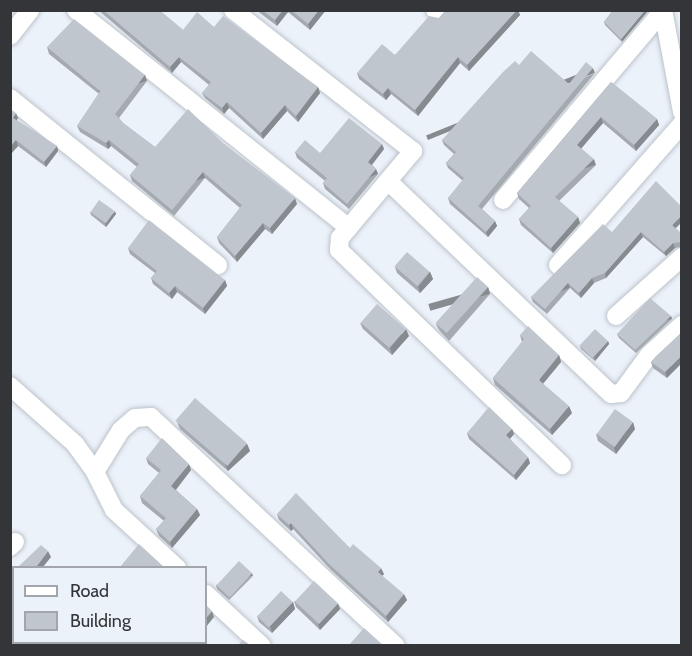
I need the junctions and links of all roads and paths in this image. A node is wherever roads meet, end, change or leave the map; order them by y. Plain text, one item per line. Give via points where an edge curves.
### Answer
1 (30, 10) edge
2 (76, 10) edge
3 (233, 10) edge
4 (663, 11) edge
5 (10, 36) edge
6 (678, 71) edge
7 (10, 98) edge
8 (681, 112) edge
9 (681, 124) edge
10 (388, 181) junction
11 (503, 200) dead end
12 (348, 228) junction
13 (681, 257) edge
14 (218, 265) dead end
15 (558, 265) dead end
16 (616, 316) dead end
17 (681, 325) edge
18 (10, 386) edge
19 (562, 465) dead end
20 (95, 472) junction
21 (176, 566) edge
22 (207, 595) edge
23 (262, 645) edge
24 (396, 645) edge

1 - 5 street
2 - 12 street
3 - 10 street via 413,151
4 - 6 street
4 - 11 street
6 - 8 street
7 - 14 street
9 - 15 street
10 - 12 street
10 - 17 street via 611,394 621,393 649,355
12 - 19 street via 340,238 339,250
13 - 16 street
18 - 20 street via 63,432
20 - 21 street via 114,510
20 - 24 street via 121,430 135,418 151,417
22 - 23 street

